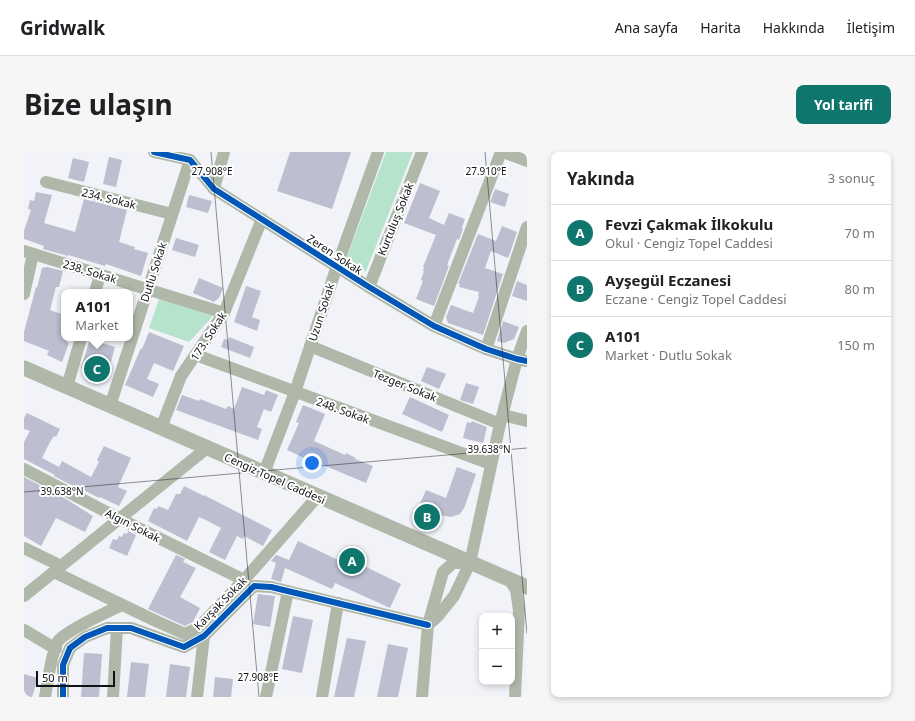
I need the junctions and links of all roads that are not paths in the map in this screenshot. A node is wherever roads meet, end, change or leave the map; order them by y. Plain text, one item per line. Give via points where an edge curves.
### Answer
1 (154, 152) edge
2 (224, 152) edge
3 (378, 152) edge
4 (422, 152) edge
5 (502, 152) edge
6 (190, 160) junction
7 (527, 161) edge
8 (46, 182) dead end
9 (214, 189) junction
10 (172, 214) junction
11 (262, 219) junction
12 (527, 226) edge
13 (29, 253) edge
14 (337, 266) junction
15 (100, 274) junction
16 (369, 287) junction
17 (96, 289) edge
18 (148, 289) junction
19 (24, 294) edge
20 (224, 313) junction
21 (434, 326) junction
22 (527, 331) edge
23 (133, 335) edge
24 (80, 341) edge
25 (131, 341) edge
26 (310, 346) junction
27 (486, 349) junction
28 (196, 355) junction
29 (522, 360) edge
30 (24, 368) edge
31 (67, 387) junction
32 (295, 392) junction
33 (110, 406) junction
34 (502, 420) junction
35 (527, 421) edge
36 (161, 428) junction
37 (207, 448) junction
38 (491, 464) junction
39 (24, 469) edge
40 (264, 473) junction
41 (318, 496) junction
42 (120, 519) junction
43 (24, 548) edge
44 (470, 563) junction
45 (58, 569) junction
46 (509, 579) junction
47 (244, 580) junction
48 (527, 583) edge
49 (527, 588) edge
50 (288, 591) junction
51 (24, 596) edge
52 (338, 603) junction
53 (122, 605) junction
54 (428, 625) junction
55 (117, 628) junction
56 (24, 630) edge
57 (204, 636) junction
58 (56, 649) junction
59 (516, 670) junction
60 (527, 678) edge
61 (45, 697) edge
62 (63, 697) edge
63 (113, 697) edge
64 (197, 697) edge
65 (266, 697) edge
66 (322, 697) edge
67 (422, 697) edge
68 (515, 697) edge

1 - 6 street
2 - 9 street
3 - 14 street, Uzun Sokak
4 - 16 street, Kurtuluş Sokak
5 - 7 street
5 - 21 street
6 - 9 street, Zeren Sokak
6 - 10 street, Dutlu Sokak
8 - 10 street, 234. Sokak
9 - 11 street, Zeren Sokak
10 - 18 street, Dutlu Sokak
11 - 14 street, Zeren Sokak
11 - 20 street, 173. Sokak
12 - 27 street
13 - 15 street, 238. Sokak
13 - 19 street
14 - 16 street, Zeren Sokak
14 - 26 street, Uzun Sokak
15 - 17 street
15 - 18 street, 238. Sokak
16 - 21 street, Zeren Sokak
18 - 20 street, 238. Sokak
18 - 23 street, Dutlu Sokak
20 - 28 street, 173. Sokak
21 - 27 street, Zeren Sokak
22 - 29 street
24 - 31 street
25 - 33 street, Dutlu Sokak
26 - 32 street, Uzun Sokak
26 - 34 street, Tezger Sokak
27 - 29 street, Zeren Sokak
28 - 32 street, 248. Sokak
28 - 36 street, 173. Sokak via 181,376
29 - 34 street
30 - 31 main road, Cengiz Topel Caddesi
31 - 33 main road, Cengiz Topel Caddesi
32 - 38 street, 248. Sokak
32 - 40 street, Uzun Sokak
33 - 36 main road, Cengiz Topel Caddesi
34 - 35 street, Tezger Sokak
34 - 38 street
36 - 37 main road, Cengiz Topel Caddesi
37 - 40 main road, Cengiz Topel Caddesi
37 - 42 street
38 - 44 street
39 - 42 street, Algın Sokak
40 - 41 main road, Cengiz Topel Caddesi
41 - 44 main road, Cengiz Topel Caddesi
41 - 47 street, Kavşak Sokak
42 - 45 street
42 - 47 street, Algın Sokak
43 - 45 street, Kavşak Sokak
44 - 46 main road, Cengiz Topel Caddesi
44 - 54 street via 454,596
44 - 54 street via 453,563 443,572
45 - 51 street
45 - 53 street, Kavşak Sokak
46 - 48 street
46 - 49 main road, Cengiz Topel Caddesi
46 - 59 street via 516,590 519,611
47 - 53 street, Kavşak Sokak via 198,628 185,634
50 - 52 street
50 - 57 street via 254,586
50 - 65 street
52 - 54 street
52 - 66 street
53 - 58 street via 68,632 59,640
54 - 67 street
55 - 57 street via 132,628 184,647
55 - 62 street via 106,628 85,637 70,648 63,665
55 - 63 street
56 - 58 street
57 - 64 street
58 - 61 street
59 - 60 street
59 - 68 street

